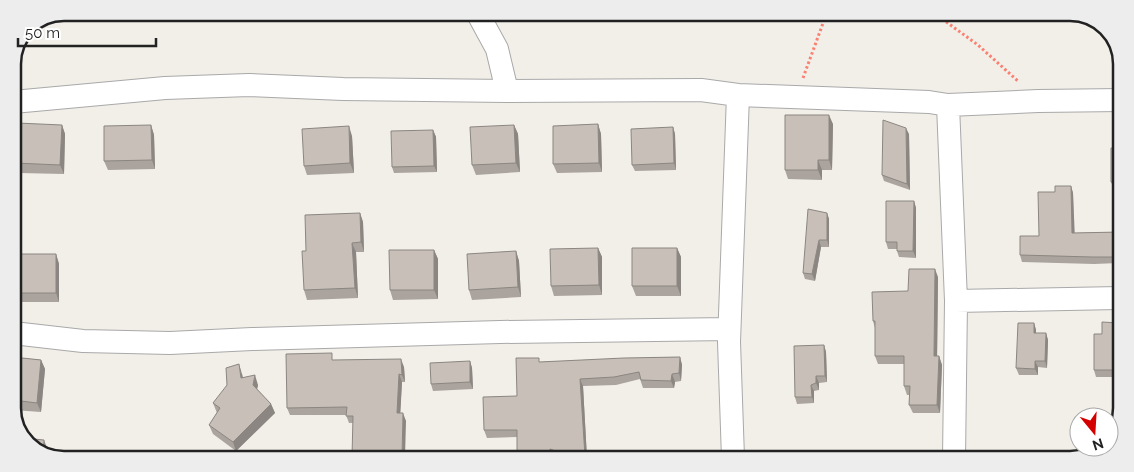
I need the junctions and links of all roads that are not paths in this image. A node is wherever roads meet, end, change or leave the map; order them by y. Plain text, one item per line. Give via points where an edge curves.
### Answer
1 (482, 21) edge
2 (507, 91) junction
3 (738, 95) junction
4 (1113, 100) edge
5 (21, 101) edge
6 (948, 105) junction
7 (1113, 298) edge
8 (956, 301) junction
9 (729, 329) junction
10 (21, 334) edge
11 (733, 451) edge
12 (954, 451) edge

1 - 2 street via 497,49
2 - 3 street via 702,90
2 - 5 street via 249,85 165,88
3 - 6 street
3 - 9 street
4 - 6 street
6 - 8 street
7 - 8 street
8 - 12 street
9 - 10 street via 500,332 170,343 84,341
9 - 11 street

